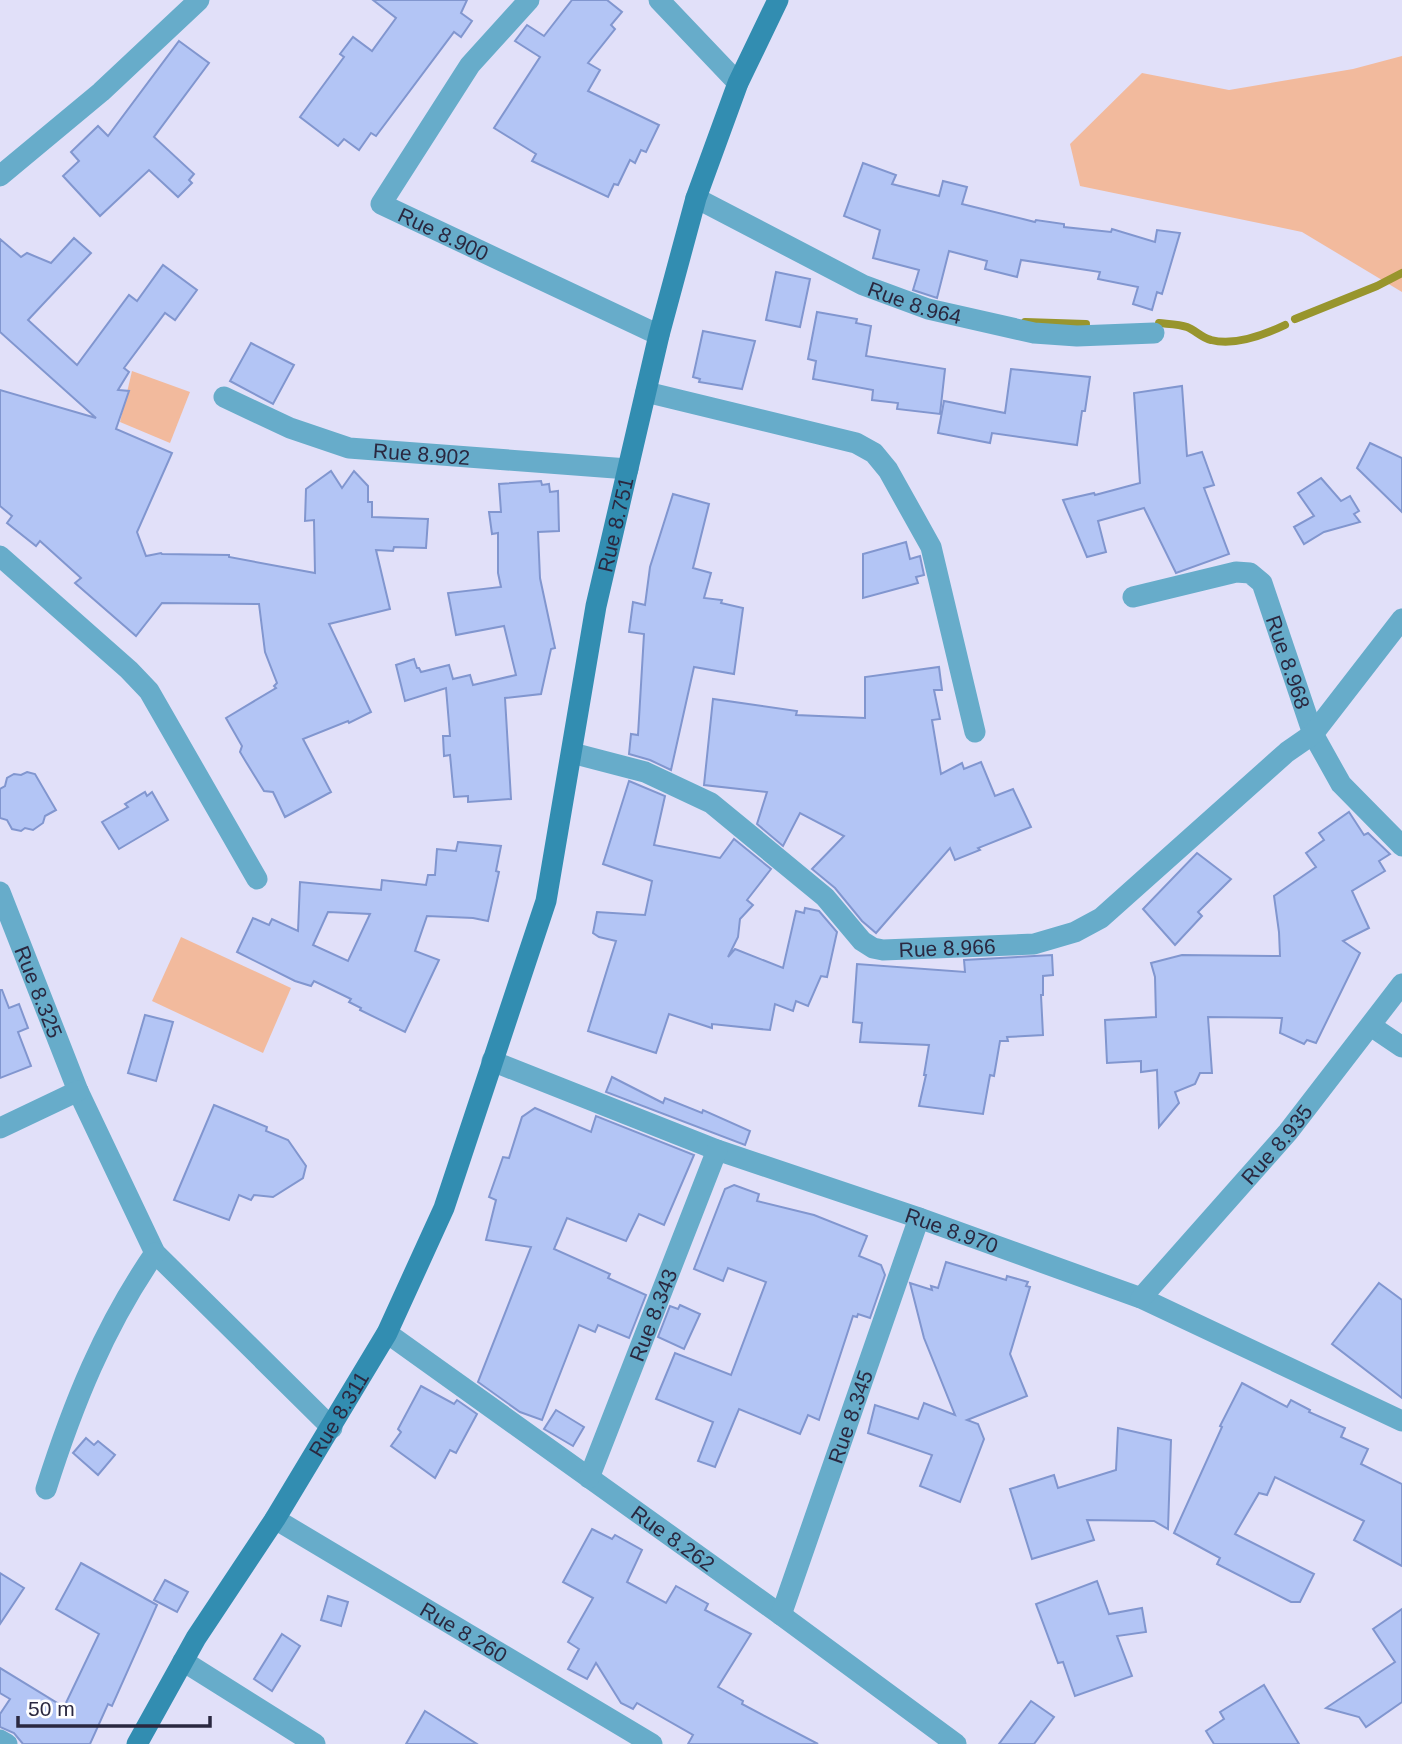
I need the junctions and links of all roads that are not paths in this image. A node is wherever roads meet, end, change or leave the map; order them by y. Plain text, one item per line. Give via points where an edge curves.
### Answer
1 (199, 0) edge
2 (529, 0) edge
3 (659, 0) edge
4 (778, 0) edge
5 (738, 83) junction
6 (0, 176) edge
7 (696, 198) junction
8 (1154, 333) dead end
9 (659, 335) junction
10 (646, 392) junction
11 (224, 397) dead end
12 (628, 468) junction
13 (0, 556) edge
14 (1133, 597) dead end
15 (1402, 619) edge
16 (975, 732) dead end
17 (1313, 734) junction
18 (572, 752) junction
19 (1402, 846) edge
20 (257, 879) dead end
21 (0, 892) edge
22 (1402, 984) edge
23 (1371, 1026) junction
24 (1402, 1048) edge
25 (492, 1061) junction
26 (78, 1091) junction
27 (0, 1128) edge
28 (717, 1150) junction
29 (919, 1217) junction
30 (155, 1254) junction
31 (1141, 1298) junction
32 (387, 1333) junction
33 (1402, 1421) edge
34 (332, 1428) junction
35 (589, 1478) junction
36 (46, 1489) dead end
37 (275, 1519) junction
38 (781, 1615) junction
39 (183, 1661) junction
40 (0, 1740) edge
41 (7, 1744) edge
42 (136, 1744) edge
43 (315, 1744) edge
44 (652, 1744) edge
45 (956, 1744) edge

1 - 6 street via 101,92
2 - 9 street, Rue 8.900 via 470,65 381,204
3 - 5 street
4 - 5 main road, Rue 8.751
5 - 7 main road, Rue 8.751
7 - 8 street, Rue 8.964 via 863,285 928,309 1034,333
7 - 9 main road, Rue 8.751
9 - 10 main road, Rue 8.751
10 - 12 main road, Rue 8.751
10 - 16 street via 856,443 874,453 931,547
11 - 12 street, Rue 8.902 via 290,428 349,448
12 - 18 main road, Rue 8.751 via 596,606
13 - 20 street via 149,691
14 - 17 street, Rue 8.968 via 1236,572 1250,573 1262,583
15 - 17 street, Rue 8.966
17 - 18 street, Rue 8.966 via 1101,918 1075,932 1034,944 883,950 862,941 825,897 712,803 645,772
17 - 19 street, Rue 8.968 via 1341,784
18 - 25 main road, Rue 8.751 via 546,901
21 - 26 street, Rue 8.325
22 - 23 street, Rue 8.935
23 - 24 street
23 - 31 street, Rue 8.935 via 1288,1132
25 - 28 street, Rue 8.970
25 - 32 main road, Rue 8.311 via 444,1208
26 - 27 street
26 - 30 street, Rue 8.325
28 - 29 street, Rue 8.970
28 - 35 street, Rue 8.343
29 - 31 street, Rue 8.970
29 - 38 street, Rue 8.345
30 - 34 street
30 - 36 street via 98,1348
31 - 33 street, Rue 8.970
32 - 34 main road, Rue 8.311
32 - 35 street, Rue 8.262
34 - 37 main road, Rue 8.311
35 - 38 street, Rue 8.262
37 - 39 main road, Rue 8.311
37 - 44 street, Rue 8.260
38 - 45 street, Rue 8.262
39 - 42 main road, Rue 8.311
39 - 43 street
40 - 41 street

